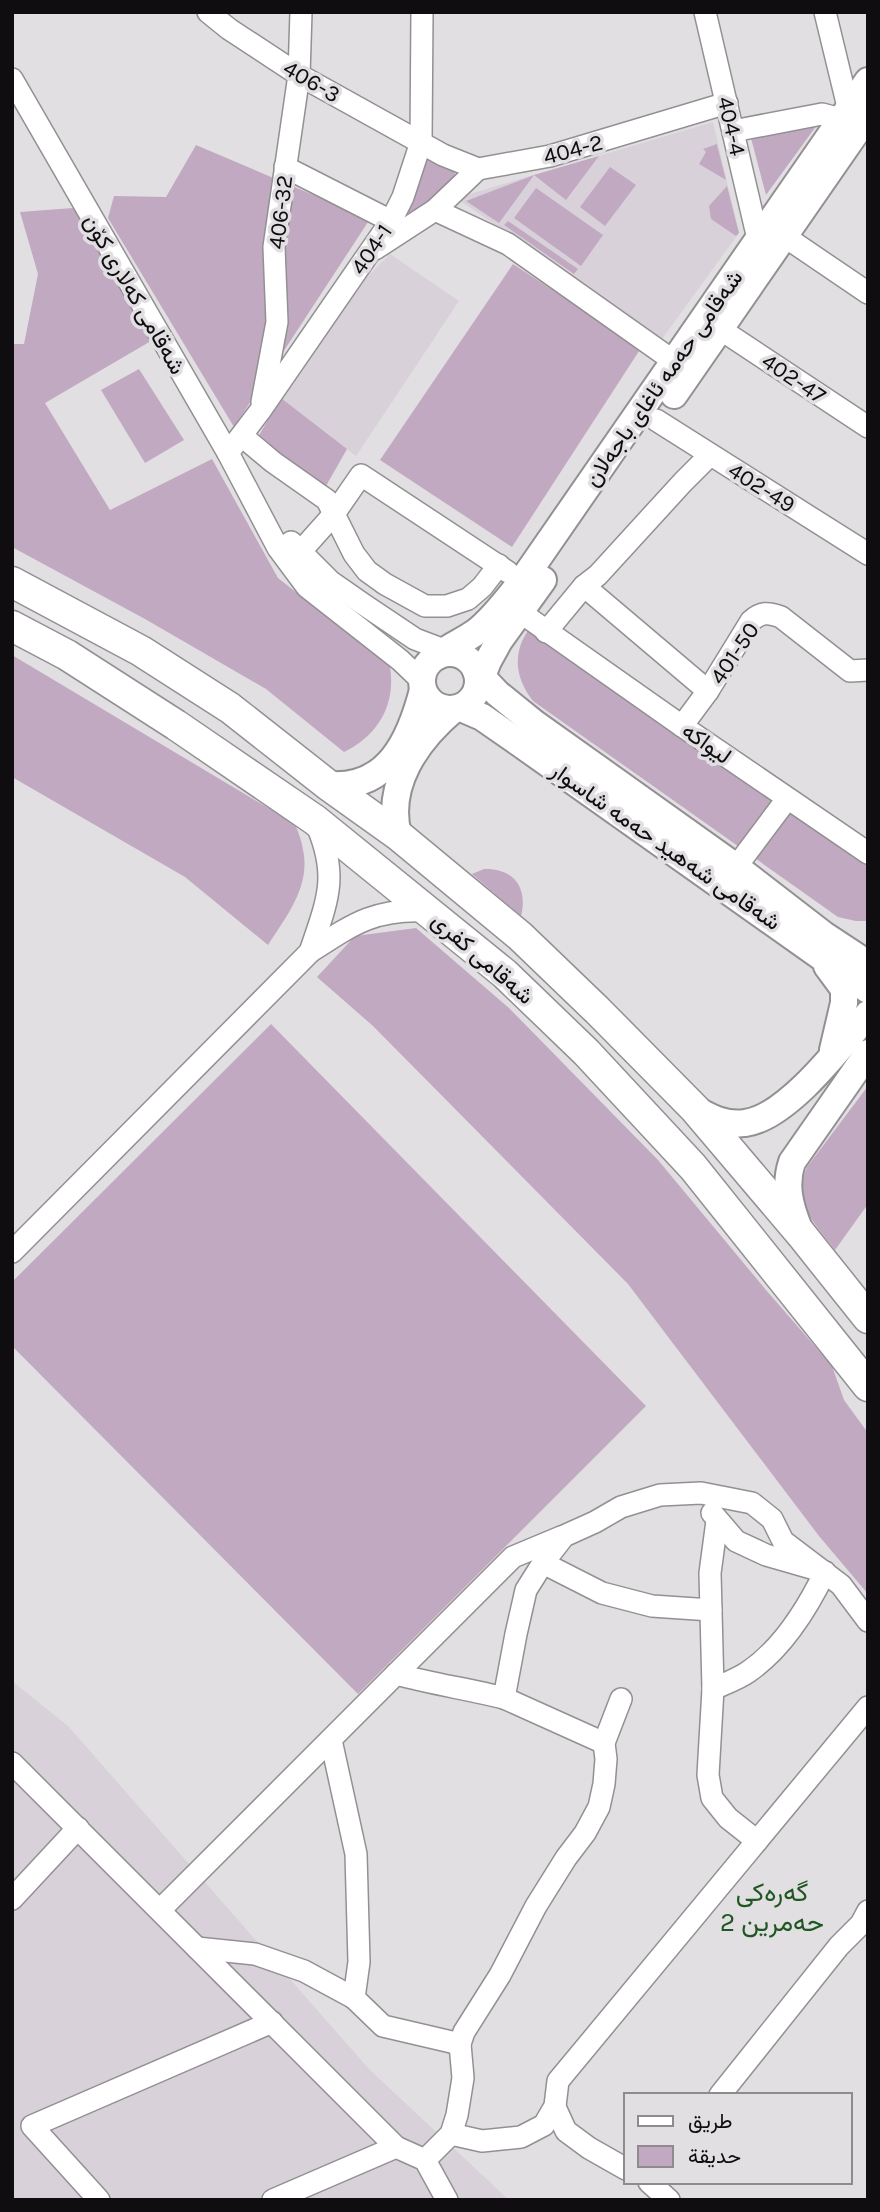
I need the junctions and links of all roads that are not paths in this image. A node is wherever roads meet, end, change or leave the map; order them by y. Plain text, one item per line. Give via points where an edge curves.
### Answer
1 (208, 12) edge
2 (301, 12) edge
3 (422, 12) edge
4 (705, 12) edge
5 (825, 12) edge
6 (299, 75) junction
7 (12, 79) edge
8 (868, 81) edge
9 (727, 103) junction
10 (852, 114) edge
11 (733, 131) junction
12 (421, 142) junction
13 (285, 167) junction
14 (478, 169) junction
15 (435, 210) junction
16 (391, 221) junction
17 (771, 238) junction
18 (369, 252) junction
19 (867, 292) edge
20 (720, 329) junction
21 (674, 362) junction
22 (260, 411) junction
23 (656, 420) junction
24 (868, 427) edge
25 (242, 436) junction
26 (228, 453) junction
27 (710, 455) junction
28 (610, 470) junction
29 (258, 508) junction
30 (334, 514) junction
31 (865, 548) edge
32 (301, 551) junction
33 (499, 565) junction
34 (315, 580) junction
35 (522, 581) junction
36 (12, 582) edge
37 (584, 586) junction
38 (520, 612) junction
39 (12, 626) edge
40 (546, 632) junction
41 (499, 640) junction
42 (445, 653) junction
43 (868, 670) edge
44 (422, 685) junction
45 (470, 691) junction
46 (708, 691) junction
47 (522, 713) junction
48 (682, 726) junction
49 (328, 785) junction
50 (787, 799) junction
51 (315, 820) junction
52 (398, 835) junction
53 (868, 853) edge
54 (736, 867) junction
55 (428, 911) junction
56 (868, 943) edge
57 (822, 946) junction
58 (310, 952) junction
59 (868, 964) edge
60 (868, 990) edge
61 (868, 1014) edge
62 (868, 1053) edge
63 (832, 1057) junction
64 (868, 1071) edge
65 (846, 1086) junction
66 (695, 1109) junction
67 (801, 1234) junction
68 (12, 1252) edge
69 (868, 1318) edge
70 (868, 1386) edge
71 (701, 1493) junction
72 (717, 1521) junction
73 (564, 1536) junction
74 (543, 1563) junction
75 (825, 1572) junction
76 (711, 1610) junction
77 (868, 1621) edge
78 (396, 1674) junction
79 (713, 1689) junction
80 (504, 1698) junction
81 (621, 1699) dead end
82 (868, 1707) edge
83 (331, 1740) junction
84 (604, 1743) junction
85 (12, 1763) edge
86 (78, 1828) junction
87 (757, 1841) junction
88 (12, 1899) edge
89 (160, 1910) junction
90 (868, 1911) edge
91 (197, 1948) junction
92 (354, 1998) junction
93 (272, 2022) junction
94 (460, 2044) junction
95 (722, 2093) edge
96 (555, 2107) junction
97 (451, 2134) junction
98 (396, 2147) junction
99 (425, 2160) junction
100 (624, 2168) edge
101 (651, 2184) edge
102 (99, 2200) edge
103 (273, 2200) edge
104 (447, 2200) edge
105 (669, 2200) edge

1 - 6 street, 406-3
2 - 6 street, 406-32
3 - 12 street, 404-1
4 - 9 street, 404-4
5 - 10 street
6 - 12 street, 406-3
6 - 13 street, 406-32
7 - 26 street, شەقامی کەلاری کۆن
8 - 10 main road, شەقامی حەمە ئاغای باجەلان
9 - 11 street, 404-4
9 - 14 street, 404-2 via 550,156
10 - 11 street via 822,114
10 - 17 main road, شەقامی حەمە ئاغای باجەلان
11 - 17 street, 404-4
12 - 14 street
12 - 16 street, 404-1
13 - 16 street
13 - 22 street, 406-32 via 274,247 277,322
14 - 15 street
15 - 18 street
15 - 21 street via 508,244
16 - 18 street, 404-1
17 - 19 street
17 - 20 main road, شەقامی حەمە ئاغای باجەلان
17 - 21 main road, شەقامی حەمە ئاغای باجەلان
18 - 22 street, 404-1
20 - 23 main road, شەقامی حەمە ئاغای باجەلان
20 - 24 street, 402-47
21 - 28 main road, شەقامی حەمە ئاغای باجەلان
22 - 25 street, 404-1
23 - 27 street, 402-49
23 - 28 main road, شەقامی حەمە ئاغای باجەلان
25 - 26 street, 404-1
25 - 30 street via 321,495
26 - 29 street, شەقامی کەلاری کۆن
27 - 31 street, 402-49
27 - 37 street
28 - 35 main road, شەقامی حەمە ئاغای باجەلان
28 - 38 main road, شەقامی حەمە ئاغای باجەلان
29 - 32 street
29 - 34 street via 278,548
30 - 32 street
30 - 33 street via 361,475
30 - 33 street via 367,571 425,606 447,606 468,599
32 - 34 street
33 - 35 street
34 - 42 street
34 - 44 street
35 - 42 main road, شەقامی حەمە ئاغای باجەلان via 479,629
36 - 49 highway, شەقامی کفری via 183,677
37 - 40 street
37 - 46 street
38 - 40 street, لیواکە
38 - 41 main road, شەقامی حەمە ئاغای باجەلان
39 - 51 highway, شەقامی کفری via 67,655
40 - 48 street, لیواکە
41 - 45 main road, شەقامی حەمە ئاغای باجەلان
41 - 47 main road via 507,679
42 - 44 main road via 426,666
42 - 45 main road via 467,659
43 - 46 street, 401-50 via 850,671 781,617 769,613 751,621
44 - 45 main road via 427,699 444,709
44 - 49 main road via 407,735 384,769 359,784
45 - 47 main road, شەقامی شەهید حەمە شاسوار via 498,694
45 - 52 main road, شەقامی حەمە ئاغای باجەلان via 424,741 400,780 394,811
45 - 57 main road, شەقامی شەهید حەمە شاسوار via 482,717
46 - 48 street, 401-50
47 - 54 main road, شەقامی شەهید حەمە شاسوار
48 - 50 street, لیواکە
49 - 52 highway, شەقامی کفری
50 - 53 street, لیواکە
50 - 54 street
51 - 55 highway, شەقامی کفری
51 - 58 street via 326,846 330,885
52 - 66 highway, شەقامی کفری via 536,951
54 - 57 main road, شەقامی شەهید حەمە شاسوار
55 - 58 street via 371,916
55 - 70 highway, شەقامی کفری via 544,1010 693,1167
56 - 57 main road
57 - 59 main road, شەقامی شەهید حەمە شاسوار
57 - 60 main road, شەقامی شەهید حەمە شاسوار
57 - 63 main road via 844,989
58 - 68 street
61 - 63 main road
62 - 65 main road
63 - 66 main road via 763,1119 746,1124 719,1122
64 - 65 main road
65 - 67 main road via 788,1173 789,1201
66 - 67 highway, شەقامی کفری
67 - 69 highway, شەقامی کفری
71 - 72 street
71 - 73 street via 660,1495 621,1507
71 - 75 street via 752,1503 772,1519 783,1541
72 - 75 street via 736,1541
72 - 76 street
73 - 74 street
73 - 78 street via 513,1558
74 - 76 street via 602,1593 652,1606
74 - 80 street via 526,1590
75 - 77 street
75 - 79 street via 811,1602 774,1650 747,1673
76 - 79 street
78 - 80 street
78 - 83 street
79 - 87 street via 708,1775 712,1798
80 - 84 street
81 - 84 street
82 - 87 street
83 - 89 street
83 - 92 street via 356,1854 359,1962
84 - 94 street via 599,1807 536,1906
85 - 86 street
86 - 88 street
86 - 89 street
87 - 96 street via 558,2081
89 - 91 street
90 - 95 street
91 - 92 street via 256,1954 304,1971
91 - 93 street
92 - 94 street via 383,2026
93 - 98 street
93 - 102 street via 32,2126
94 - 97 street via 463,2078
96 - 97 street via 544,2124 521,2137 482,2141
96 - 100 street via 566,2131
97 - 99 street
98 - 99 street
98 - 103 street
99 - 104 street
101 - 105 street

